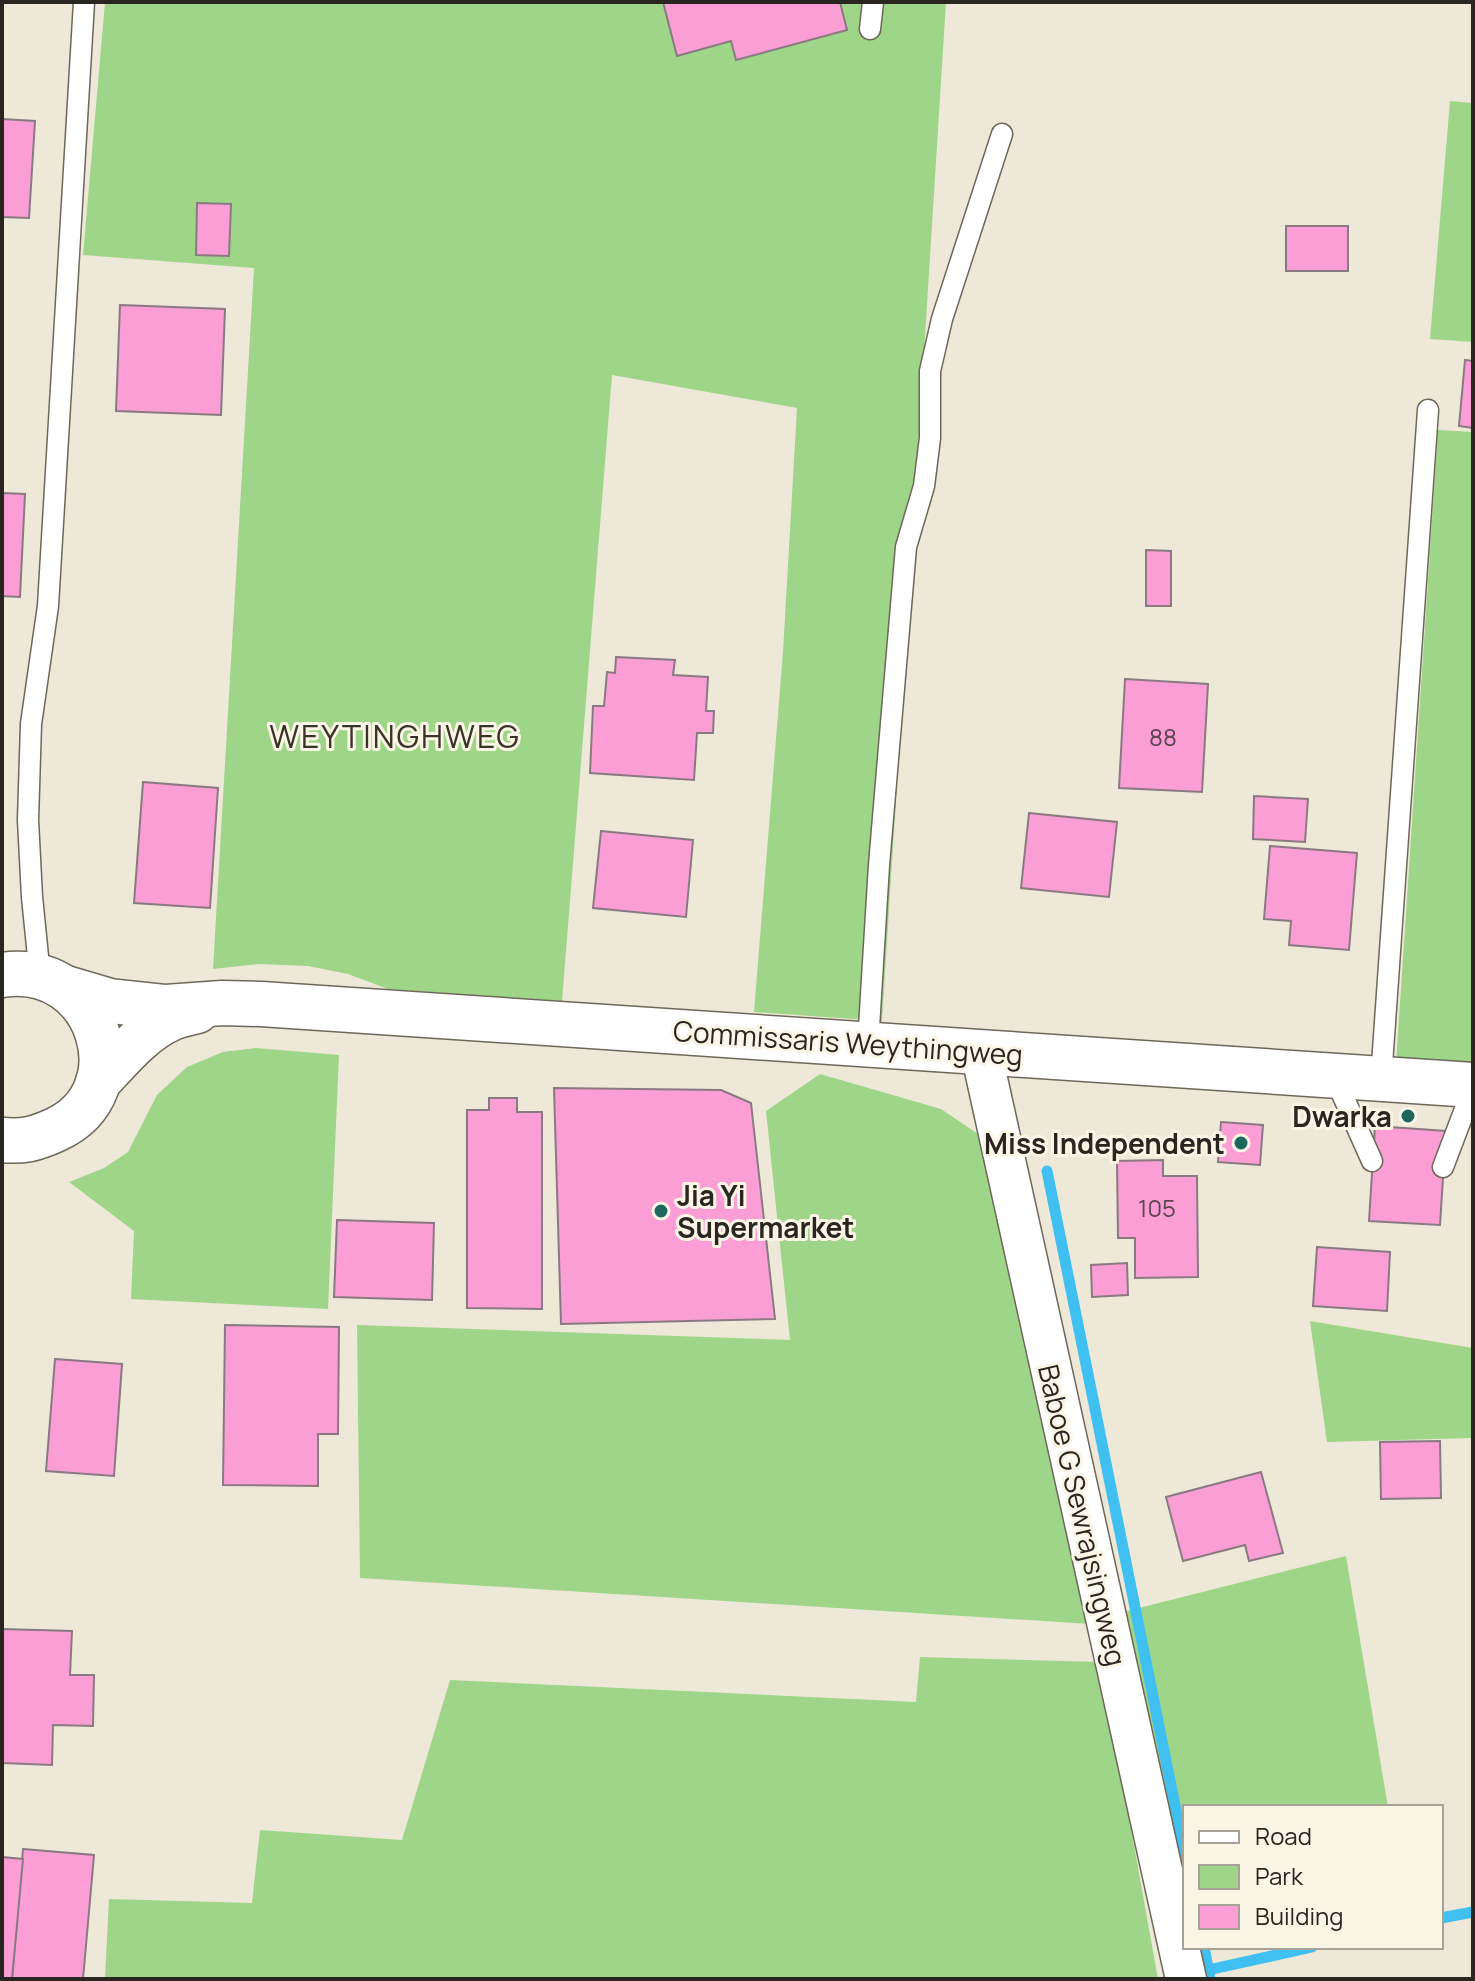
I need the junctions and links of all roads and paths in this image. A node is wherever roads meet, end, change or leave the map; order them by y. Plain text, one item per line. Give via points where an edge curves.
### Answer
1 (84, 2) edge
2 (873, 2) edge
3 (870, 29) dead end
4 (1002, 134) dead end
5 (1428, 410) dead end
6 (36, 980) edge
7 (222, 1003) junction
8 (868, 1044) junction
9 (981, 1052) junction
10 (1334, 1076) junction
11 (1381, 1079) junction
12 (98, 1082) junction
13 (1473, 1086) edge
14 (20, 1139) edge
15 (1372, 1161) dead end
16 (2, 1163) edge
17 (1443, 1167) dead end
18 (1186, 1979) edge

1 - 6 lane via 48,606 31,724 28,820
2 - 3 lane
4 - 8 lane via 930,371 924,486 906,547
5 - 11 lane
6 - 7 main road, Commissaris Weythingweg via 110,1001 166,1007
6 - 12 main road via 85,1007 98,1030
7 - 8 main road, Commissaris Weythingweg
7 - 12 main road, Commissaris Weythingweg via 151,1029
8 - 9 main road, Commissaris Weythingweg
9 - 10 main road, Commissaris Weythingweg
9 - 18 street, Baboe G Sewrajsingweg
10 - 11 main road, Commissaris Weythingweg
10 - 15 lane
11 - 13 main road, Commissaris Weythingweg
12 - 14 main road, Commissaris Weythingweg via 70,1123
13 - 17 lane
14 - 16 main road, Commissaris Weythingweg

